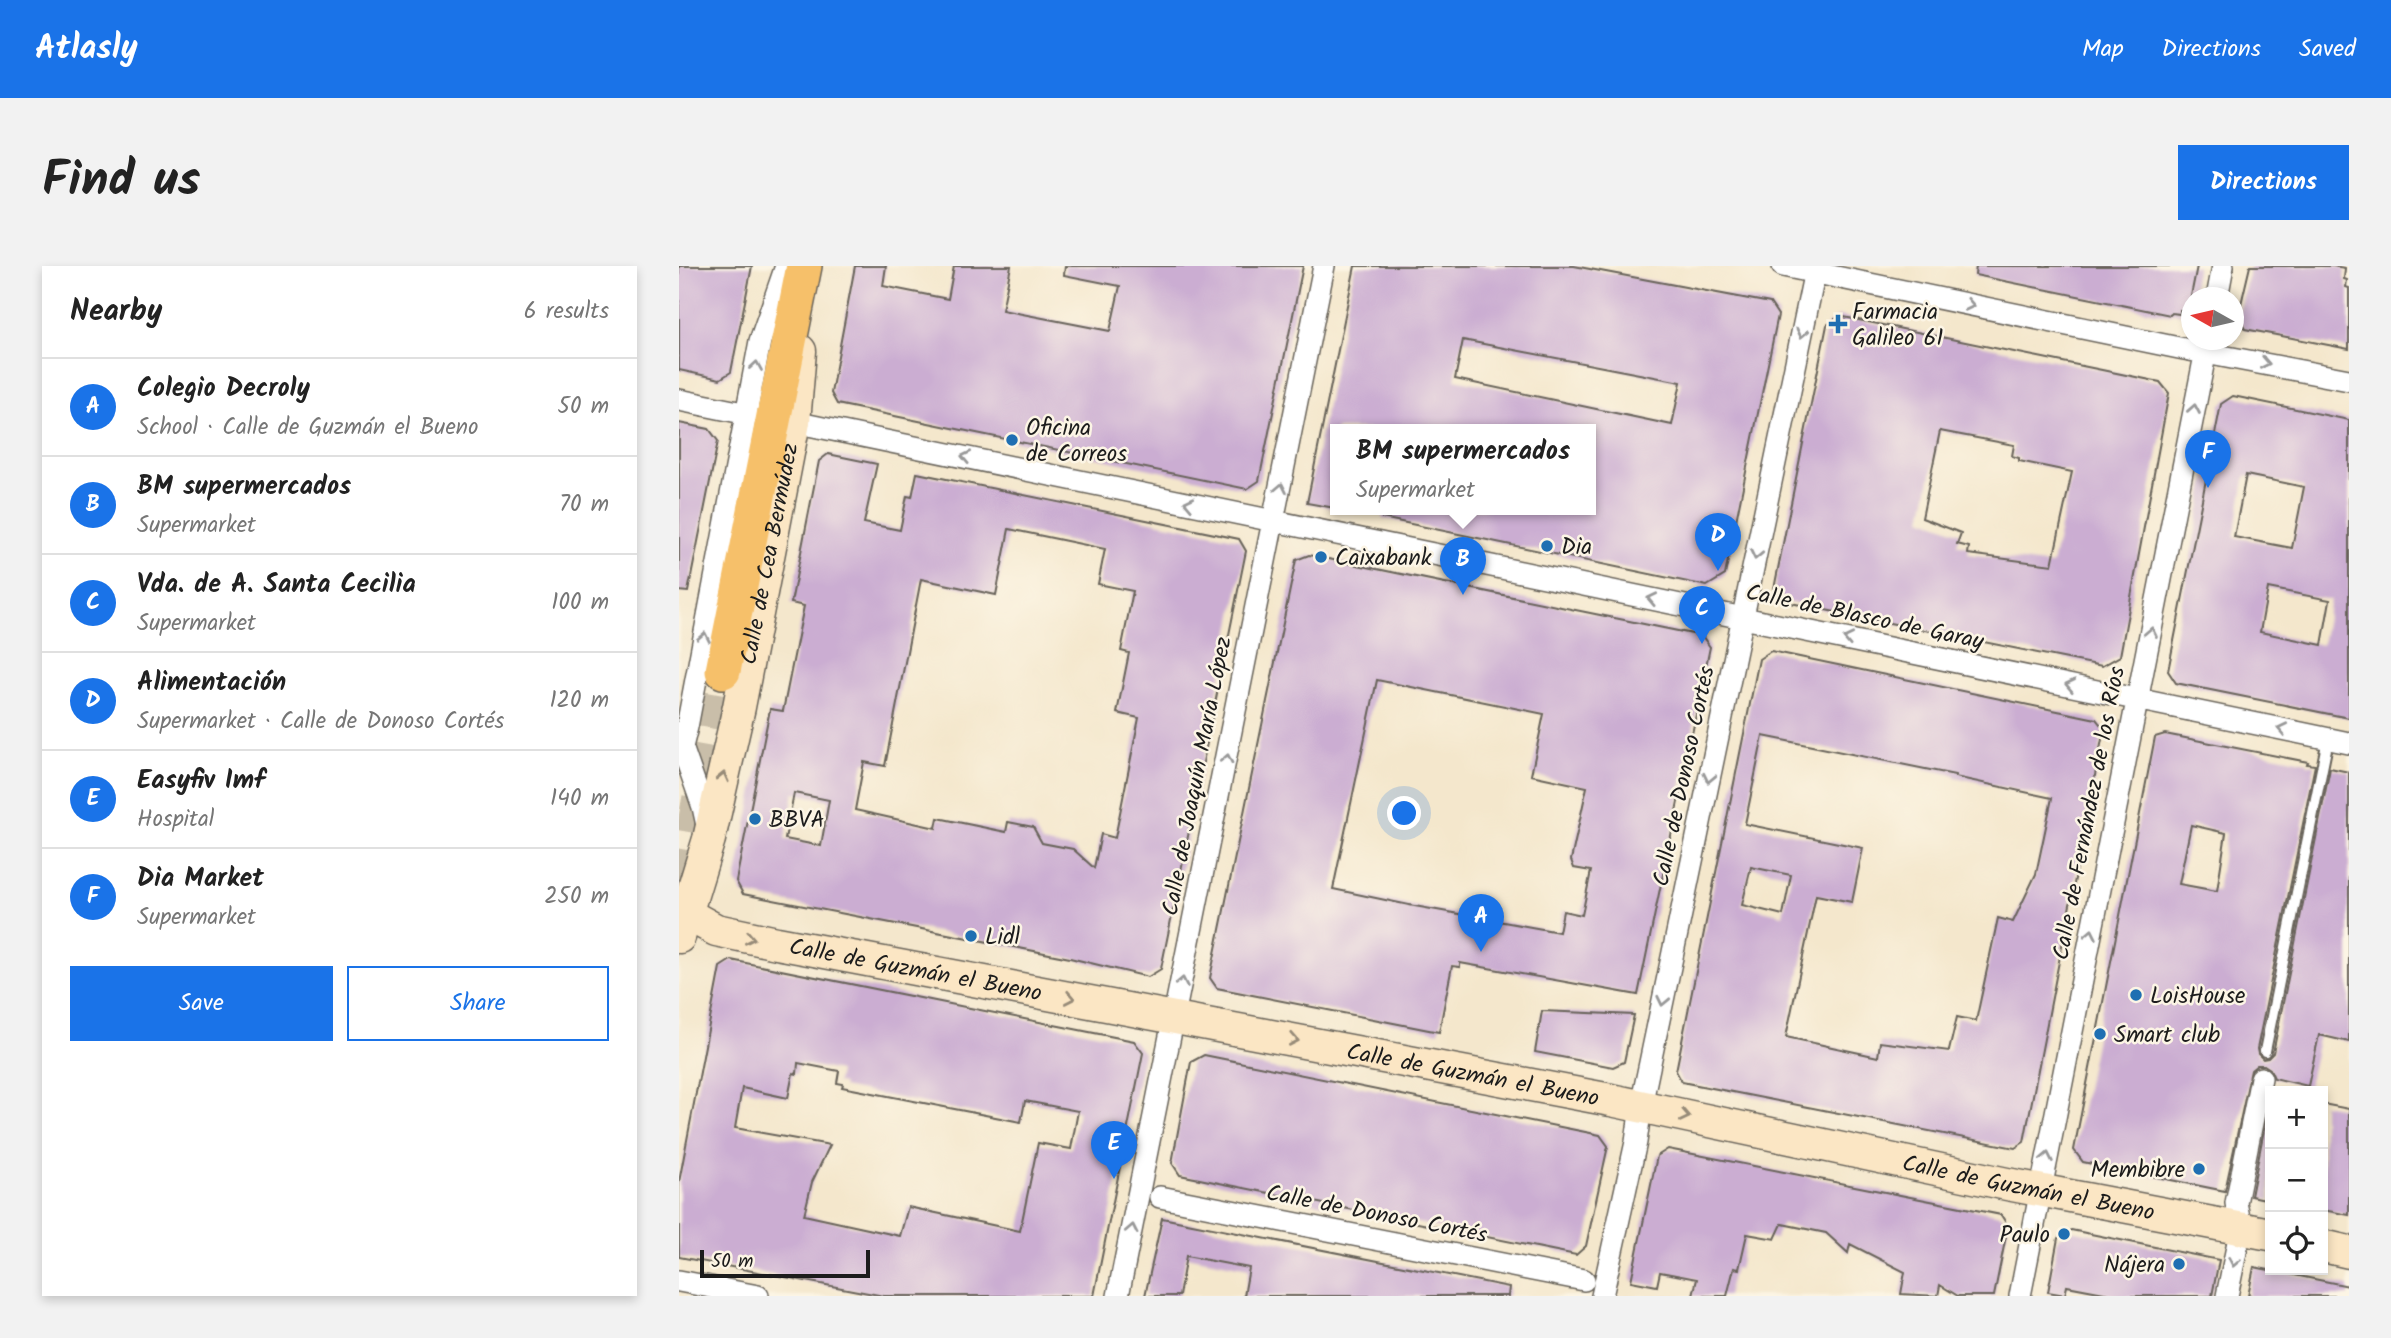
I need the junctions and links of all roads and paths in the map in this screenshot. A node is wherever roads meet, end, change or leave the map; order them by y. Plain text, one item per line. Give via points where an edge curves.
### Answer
1 (786, 266) edge
2 (806, 266) edge
3 (1324, 266) edge
4 (1783, 266) edge
5 (2223, 266) edge
6 (1816, 270) edge
7 (2219, 287) edge
8 (2181, 341) edge
9 (2205, 350) edge
10 (2223, 350) edge
11 (2349, 380) edge
12 (679, 400) edge
13 (748, 414) junction
14 (794, 422) junction
15 (1274, 521) junction
16 (1743, 618) junction
17 (723, 671) tunnel mouth
18 (2137, 699) junction
19 (2339, 741) edge
20 (681, 749) edge
21 (709, 839) junction
22 (682, 921) edge
23 (1174, 1017) junction
24 (2265, 1051) dead end
25 (2261, 1078) dead end
26 (1641, 1106) junction
27 (2040, 1191) junction
28 (1160, 1197) dead end
29 (2256, 1231) edge
30 (2328, 1247) edge
31 (2349, 1252) edge
32 (1584, 1280) dead end
33 (679, 1281) edge
34 (758, 1296) edge
35 (1118, 1296) edge
36 (1602, 1296) edge
37 (2020, 1296) edge
38 (2227, 1296) edge

13 -> 1 street, Calle de Cea Bermúdez via 760,341
2 - 14 street, Calle de Cea Bermúdez
2 - 17 main road, Calle de Cea Bermúdez
15 -> 3 street, Calle de Joaquín María López
4 - 6 street
5 - 7 street
6 -> 8 street
6 -> 16 street, Calle de Donoso Cortés
18 -> 9 street, Calle de Fernández de los Ríos
10 -> 11 street
12 - 13 street
20 -> 13 street, Calle de Cea Bermúdez
15 -> 14 street, Calle de Blasco de Garay
21 -> 14 street, Calle de Cea Bermúdez
16 -> 15 street, Calle de Blasco de Garay
23 -> 15 street, Calle de Joaquín María López
18 -> 16 street, Calle de Blasco de Garay
16 -> 26 street, Calle de Donoso Cortés
19 -> 18 street, Calle de Blasco de Garay
27 -> 18 street, Calle de Fernández de los Ríos
19 - 24 lane
20 - 21 street, Calle de Cea Bermúdez via 703,807
21 - 22 street, Calle de Cea Bermúdez
22 -> 23 street, Calle de Guzmán el Bueno
23 -> 26 street, Calle de Guzmán el Bueno
35 -> 23 street, Calle de Joaquín María López
25 - 29 street via 2236,1203
26 -> 27 street, Calle de Guzmán el Bueno
26 - 36 street, Calle de Donoso Cortés
27 - 29 street, Calle de Guzmán el Bueno
27 - 37 street, Calle de Fernández de los Ríos
28 - 32 street, Calle de Donoso Cortés
29 -> 38 street
30 - 31 street
33 - 34 street

